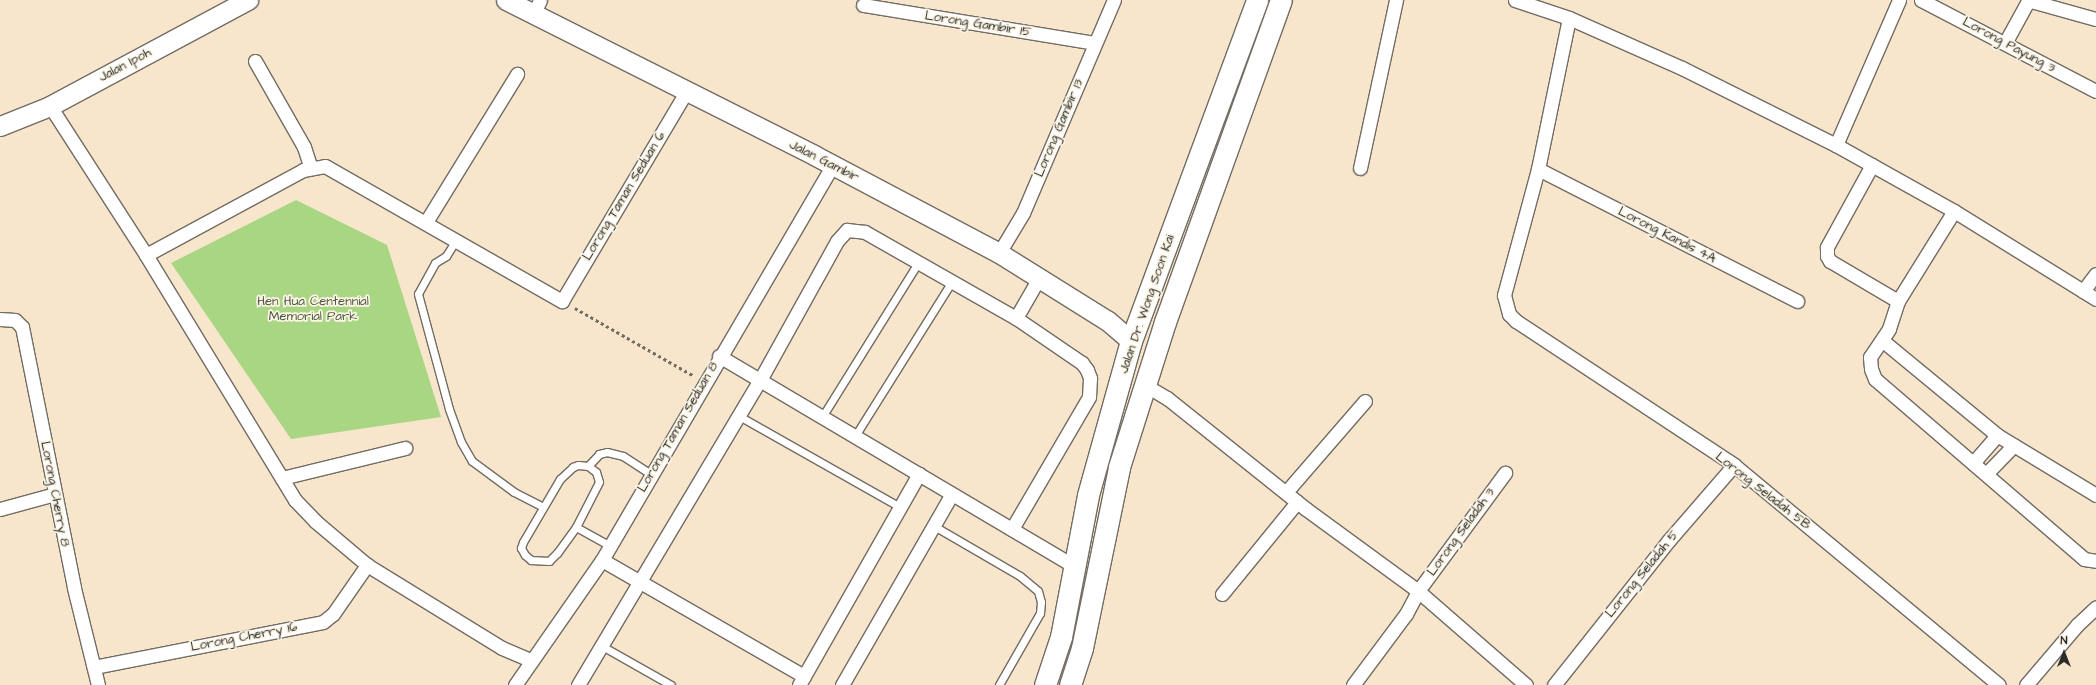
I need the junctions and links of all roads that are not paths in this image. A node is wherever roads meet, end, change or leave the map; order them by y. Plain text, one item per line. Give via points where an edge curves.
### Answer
1 (248, 0) edge
2 (506, 0) edge
3 (1114, 0) edge
4 (1257, 0) edge
5 (1281, 0) edge
6 (1396, 0) edge
7 (1515, 0) edge
8 (1899, 0) edge
9 (1921, 0) edge
10 (862, 5) dead end
11 (537, 6) edge
12 (1568, 18) junction
13 (2096, 19) edge
14 (1094, 43) junction
15 (2005, 43) junction
16 (255, 61) dead end
17 (517, 74) dead end
18 (686, 92) junction
19 (2096, 92) edge
20 (50, 106) junction
21 (0, 126) edge
22 (1836, 145) junction
23 (833, 165) junction
24 (1872, 165) junction
25 (311, 168) junction
26 (1360, 168) dead end
27 (1538, 169) junction
28 (1954, 211) junction
29 (426, 222) junction
30 (456, 240) junction
31 (1004, 246) junction
32 (146, 255) junction
33 (918, 263) junction
34 (2096, 274) edge
35 (1039, 278) junction
36 (951, 283) junction
37 (2084, 291) junction
38 (2096, 299) edge
39 (1797, 300) dead end
40 (1898, 300) junction
41 (1016, 318) junction
42 (0, 319) edge
43 (1131, 341) junction
44 (1883, 341) junction
45 (719, 356) junction
46 (760, 380) junction
47 (1145, 385) junction
48 (1365, 401) dead end
49 (739, 416) junction
50 (822, 417) junction
51 (1997, 435) junction
52 (855, 436) junction
53 (2014, 445) junction
54 (405, 448) dead end
55 (1973, 463) junction
56 (1734, 465) junction
57 (588, 466) junction
58 (1505, 473) dead end
59 (651, 474) junction
60 (919, 474) junction
61 (1986, 474) junction
62 (282, 478) junction
63 (1287, 491) junction
64 (55, 494) junction
65 (952, 494) junction
66 (2096, 495) edge
67 (1297, 502) junction
68 (542, 506) junction
69 (900, 507) junction
70 (0, 509) edge
71 (576, 526) junction
72 (934, 526) junction
73 (1012, 529) junction
74 (610, 546) junction
75 (602, 560) junction
76 (2096, 562) edge
77 (367, 565) junction
78 (1074, 566) junction
79 (640, 582) junction
80 (1418, 591) junction
81 (1222, 594) dead end
82 (2096, 607) edge
83 (602, 646) junction
84 (530, 660) junction
85 (94, 667) junction
86 (801, 680) edge
87 (98, 685) edge
88 (515, 685) edge
89 (578, 685) edge
90 (671, 685) edge
91 (842, 685) edge
92 (999, 685) edge
93 (1045, 685) edge
94 (1070, 685) edge
95 (1353, 685) edge
96 (1526, 685) edge
97 (1554, 685) edge
98 (1999, 685) edge
99 (2026, 685) edge

1 - 20 street, Jalan Ipoh
2 - 11 street, Jalan Gambir
3 - 14 street, Lorong Gambir 13
4 - 43 main road, Jalan Dr. Wong Soon Kai
5 - 47 main road, Jalan Dr. Wong Soon Kai via 1165,322
6 - 26 street
7 - 12 street
8 - 22 street
9 - 15 street, Lorong Payung 3
10 - 14 street, Lorong Gambir 15
11 - 18 street, Jalan Gambir
12 - 22 street via 1682,68
12 - 27 street
13 - 15 street via 2031,1 2027,3
14 - 31 street, Lorong Gambir 13 via 1023,213
15 - 19 street, Lorong Payung 3
16 - 25 street via 304,146
17 - 29 street
18 - 23 street, Jalan Gambir
18 - 30 street, Lorong Taman Seduan 6 via 562,300
20 - 21 street, Jalan Ipoh
20 - 32 street
22 - 24 street
23 - 31 street, Jalan Gambir
23 - 45 street, Lorong Taman Seduan 8
24 - 28 street
24 - 40 street via 1827,247 1827,256 1830,261
25 - 29 street via 325,166 333,169
25 - 32 street
27 - 39 street, Lorong Kandis 4A
27 - 56 street, Lorong Seladah 5B via 1504,295 1509,314
28 - 37 street
28 - 40 street
29 - 30 street
30 - 68 lane via 446,256 435,263 418,294 449,409 461,442 472,461 514,492
31 - 35 street, Jalan Gambir
32 - 62 street
33 - 36 street
33 - 46 street via 865,232 852,229 843,232
33 - 50 lane
34 - 37 street
35 - 41 street
35 - 43 street, Jalan Gambir via 1108,321
36 - 41 street
36 - 52 lane
37 - 38 street
40 - 44 street
41 - 73 street via 1082,363 1090,378 1091,388 1089,397
42 - 64 street, Lorong Cherry 8 via 14,320 22,327
43 - 78 main road, Jalan Dr. Wong Soon Kai via 1088,495
44 - 51 street
44 - 55 street via 1870,357 1871,369 1876,380
45 - 46 street
45 - 59 street, Lorong Taman Seduan 8
46 - 49 street
46 - 50 street
47 - 63 street
47 - 94 main road, Jalan Dr. Wong Soon Kai via 1119,467 1082,648
48 - 63 street
49 - 69 lane
49 - 79 street
50 - 52 street
51 - 53 street
51 - 55 street
52 - 60 street
53 - 61 street
53 - 66 street
54 - 62 street
55 - 61 street
56 - 97 street, Lorong Seladah 5 via 1669,540
56 - 98 street, Lorong Seladah 5B
57 - 59 lane via 599,454 607,452 623,456
57 - 68 lane via 578,465 566,472
57 - 71 lane via 596,472 599,482
58 - 80 street, Lorong Seladah 3
59 - 74 street, Lorong Taman Seduan 8
60 - 65 street
60 - 69 street
61 - 76 street via 2084,559
62 - 77 street via 295,500 315,521
63 - 67 street
64 - 70 street
64 - 85 street, Lorong Cherry 8
65 - 72 street
65 - 73 street
67 - 80 street
67 - 81 street
68 - 71 lane via 521,548 525,556 531,560 549,561
69 - 86 street
71 - 74 lane
72 - 91 street
72 - 92 lane via 1020,576 1038,591 1040,613
73 - 78 street
74 - 75 street, Lorong Taman Seduan 8
75 - 79 street
75 - 84 street, Lorong Taman Seduan 8
77 - 84 street via 502,648
77 - 85 street, Lorong Cherry 16 via 333,614 323,622
78 - 93 main road, Jalan Dr. Wong Soon Kai via 1061,638
79 - 83 street
79 - 86 street
80 - 95 street, Lorong Seladah 3 via 1406,614
80 - 96 street
82 - 99 street via 2076,625
83 - 89 street
83 - 90 lane
84 - 88 street, Lorong Taman Seduan 8
85 - 87 street, Lorong Cherry 8

